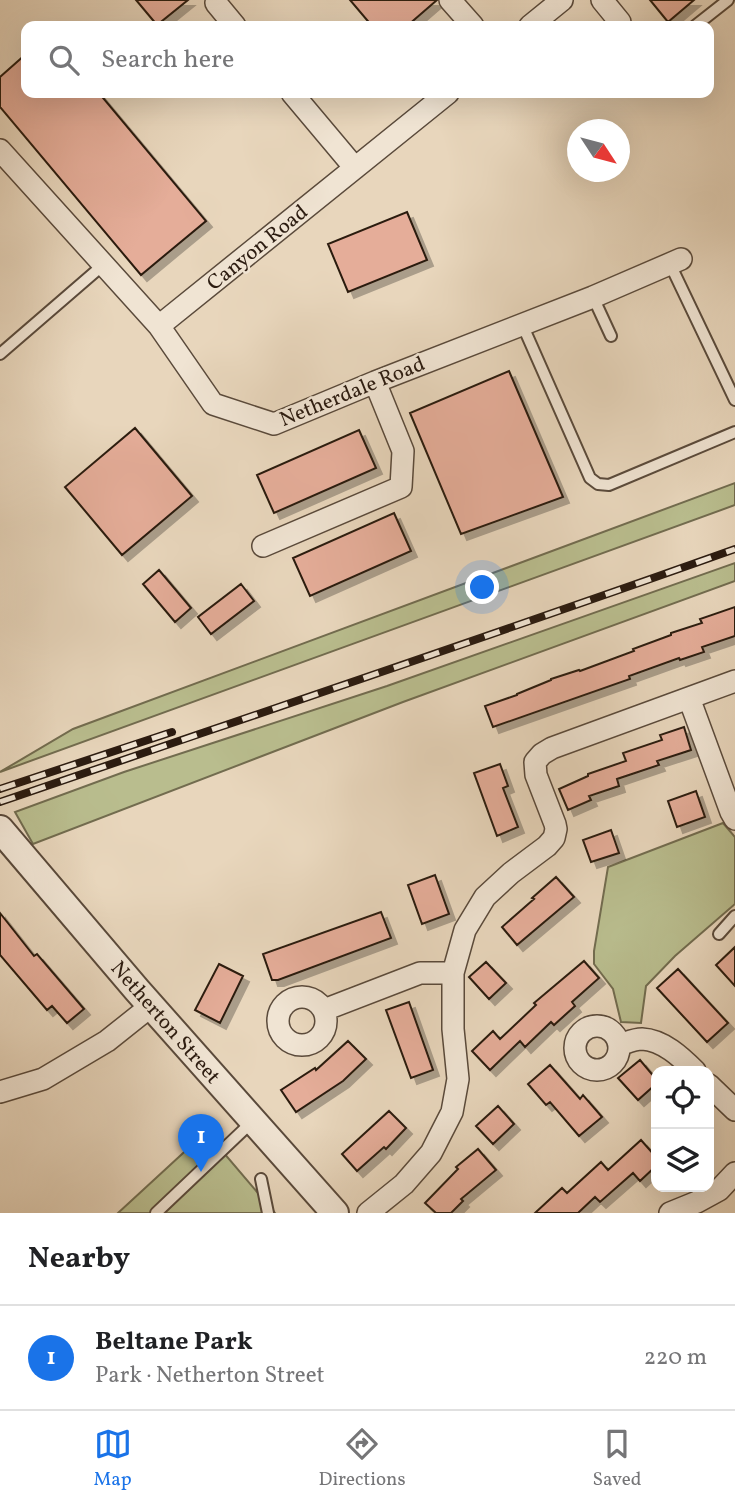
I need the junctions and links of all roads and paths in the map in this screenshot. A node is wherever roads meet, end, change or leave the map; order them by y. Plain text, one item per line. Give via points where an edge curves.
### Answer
1 (450, 0) edge
2 (562, 0) edge
3 (602, 0) edge
4 (728, 0) edge
5 (216, 3) dead end
6 (232, 21) edge
7 (469, 21) edge
8 (536, 21) edge
9 (619, 21) edge
10 (701, 21) edge
11 (296, 98) edge
12 (442, 98) edge
13 (0, 150) edge
14 (355, 168) junction
15 (676, 261) joint
16 (103, 265) junction
17 (593, 297) junction
18 (522, 324) junction
19 (159, 326) junction
20 (611, 336) dead end
21 (0, 354) edge
22 (375, 382) junction
23 (735, 400) edge
24 (735, 432) edge
25 (263, 546) dead end
26 (735, 681) edge
27 (689, 698) junction
28 (735, 819) edge
29 (0, 829) edge
30 (735, 916) edge
31 (719, 934) dead end
32 (453, 973) junction
33 (151, 1006) junction
34 (324, 1010) dead end
35 (619, 1045) dead end
36 (690, 1066) edge
37 (714, 1090) edge
38 (0, 1092) edge
39 (735, 1110) edge
40 (253, 1121) junction
41 (735, 1173) edge
42 (261, 1179) dead end
43 (156, 1213) edge
44 (268, 1213) edge
45 (335, 1213) edge
46 (369, 1213) edge
47 (670, 1213) edge

1 - 7 street
2 - 8 street
3 - 9 street
4 - 10 lane
5 - 6 street
11 - 14 street
12 - 14 street, Canyon Road
13 - 16 street, Netherdale Road
14 - 19 street, Canyon Road
15 - 17 street, Netherdale Road
15 - 23 lane
16 - 19 street, Netherdale Road
16 - 21 lane
17 - 18 street, Netherdale Road
17 - 20 lane
18 - 22 street, Netherdale Road
18 - 24 lane via 590,478 598,484 609,485
19 - 22 street, Netherdale Road via 213,404 274,425
22 - 25 street via 403,451 401,488
26 - 27 street
27 - 28 street
27 - 32 street via 552,748 535,762 555,824 554,838 485,897 465,930
29 - 33 street, Netherton Street
30 - 31 lane
32 - 34 street via 420,973
32 - 46 street via 458,1079 452,1112 431,1153 404,1184
33 - 38 street via 107,1041 43,1079
33 - 40 street, Netherton Street
35 - 36 street via 639,1038 656,1041
37 - 39 street
40 - 43 lane
40 - 45 street, Netherton Street
41 - 47 street via 719,1190
42 - 44 lane

